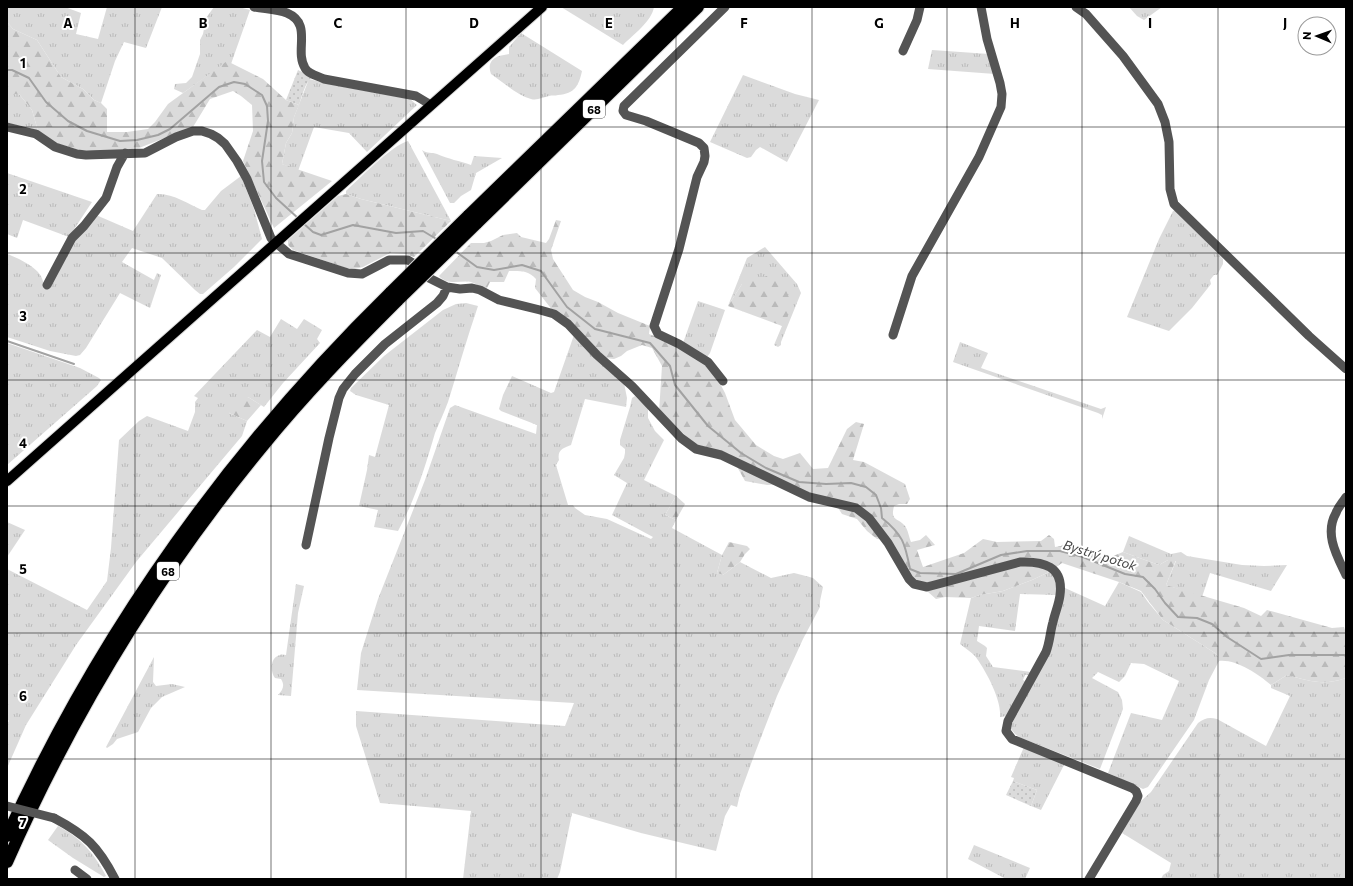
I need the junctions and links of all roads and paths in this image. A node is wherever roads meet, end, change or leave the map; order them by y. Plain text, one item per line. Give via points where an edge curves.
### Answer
1 (254, 7) edge
2 (542, 7) edge
3 (683, 7) edge
4 (698, 7) edge
5 (725, 7) edge
6 (920, 7) edge
7 (981, 7) edge
8 (1076, 7) edge
9 (903, 51) dead end
10 (431, 105) junction
11 (7, 127) edge
12 (125, 153) junction
13 (472, 220) junction
14 (275, 242) junction
15 (47, 285) dead end
16 (447, 287) junction
17 (395, 296) junction
18 (893, 334) dead end
19 (1346, 369) edge
20 (723, 381) dead end
21 (7, 480) edge
22 (1346, 497) edge
23 (306, 545) dead end
24 (1346, 575) edge
25 (7, 806) edge
26 (7, 836) edge
27 (7, 862) edge
28 (75, 870) dead end
29 (88, 879) edge
30 (115, 879) edge
31 (1089, 879) edge

1 - 10 street via 288,13 299,22 302,30 301,55 305,69 312,74 324,79 416,96
2 - 10 main road
3 - 13 highway, 68
4 - 13 highway, 68
5 - 20 street via 624,106 623,111 626,115 699,143 704,148 704,162 697,177 679,249 654,326 658,334 708,362
6 - 9 street
7 - 18 street via 1000,83 1001,107 975,164 912,276
8 - 19 street via 1086,14 1123,56 1158,104 1169,142 1170,189 1174,204
10 - 14 main road
11 - 12 street via 36,134 55,147 77,154
12 - 14 street via 145,153 193,131 202,131 218,138 225,144 248,179 271,238
12 - 15 street via 106,198 72,238
13 - 17 highway, 68, bridge
14 - 16 street via 290,254 348,273 362,274 389,260 408,260 427,277
14 - 21 main road
16 - 23 street via 444,296 437,303 380,348 343,390 329,438
16 - 31 street via 480,290 499,300 554,314 568,324 681,438 696,449 721,455 809,497 856,508 869,518 888,542 898,563 914,584 927,587 1020,562 1043,563 1053,568 1060,583 1060,593 1049,645 1008,721 1006,731 1012,739 1136,791 1136,801
17 - 26 highway, 68 via 334,351 279,411 182,533 148,582 82,688
17 - 27 highway, 68 via 263,446 165,575 83,708
22 - 24 street via 1335,513 1331,534 1335,552
25 - 30 street, bridge via 54,818 71,826 88,839 99,852
28 - 29 street

